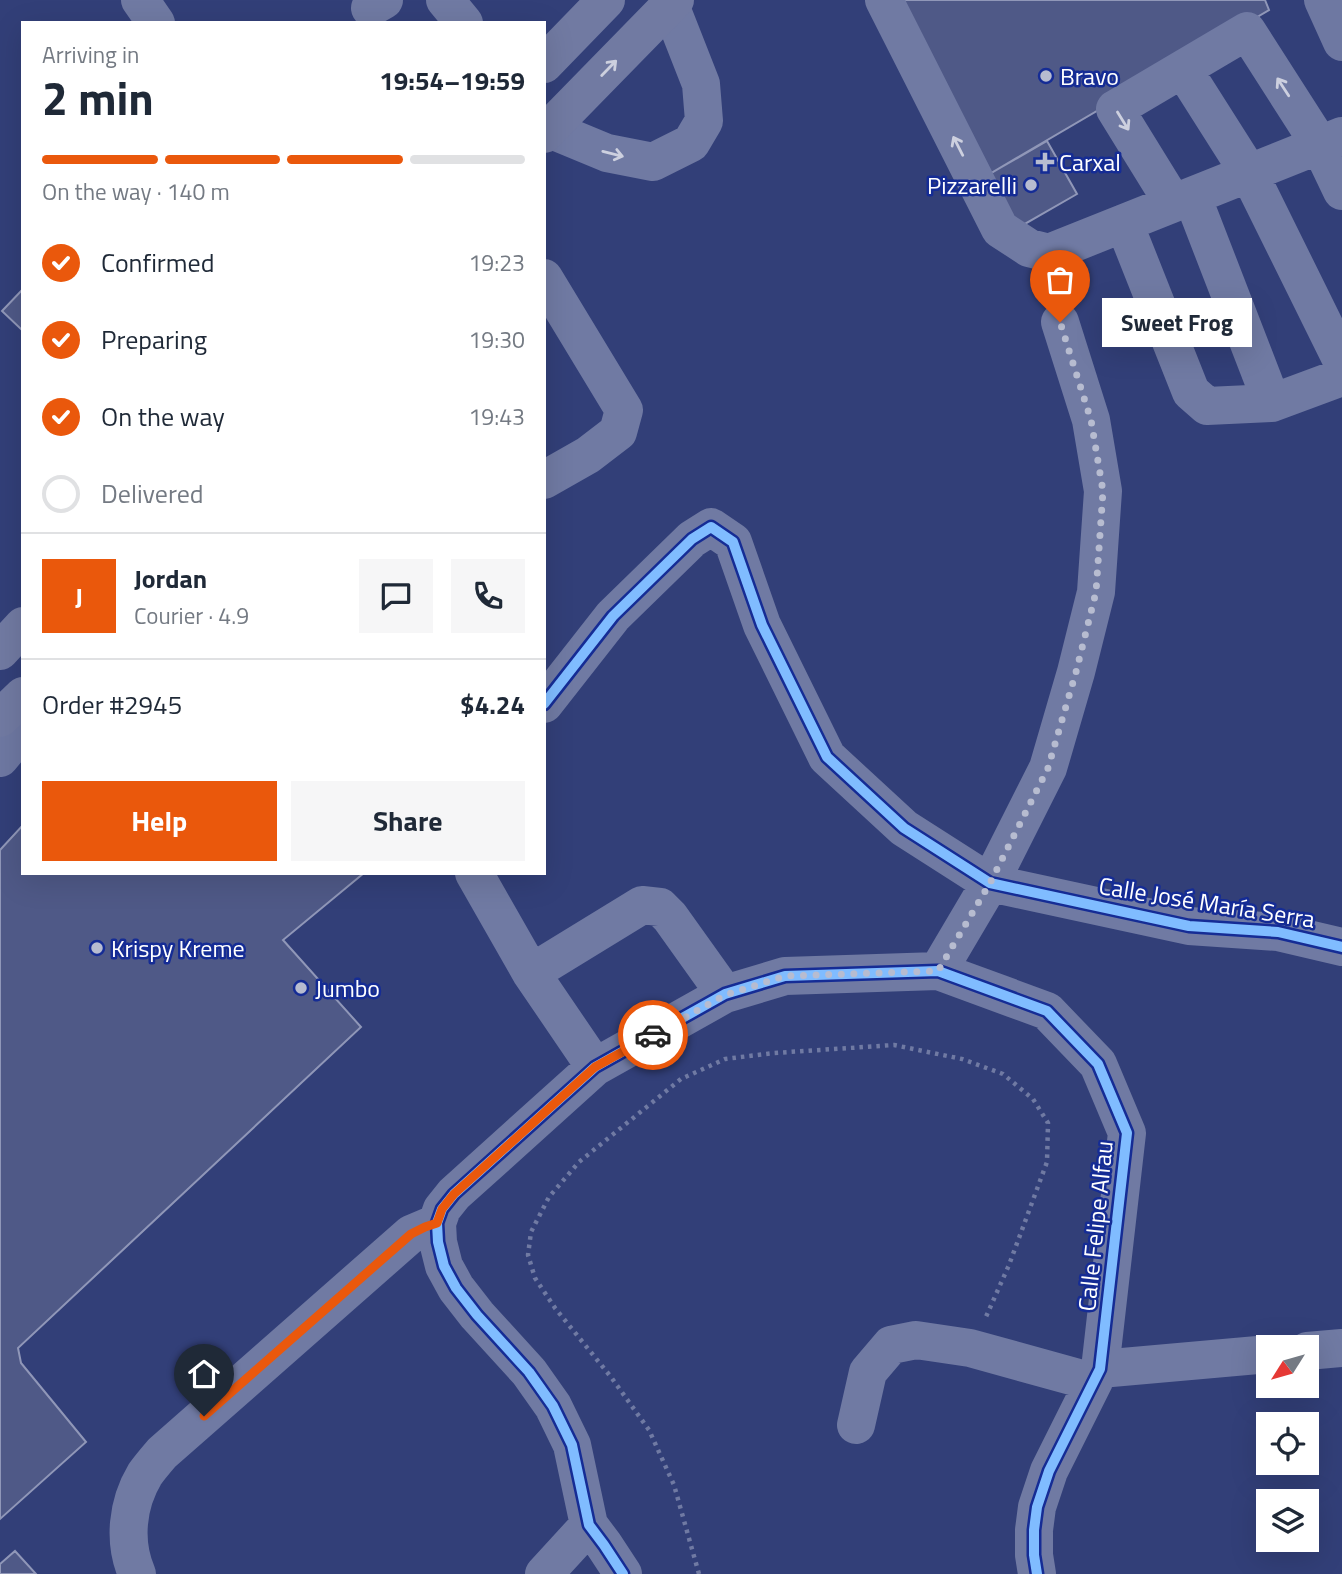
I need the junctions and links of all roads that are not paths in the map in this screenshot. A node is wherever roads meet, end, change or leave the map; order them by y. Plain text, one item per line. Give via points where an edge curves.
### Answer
1 (140, 0) edge
2 (445, 0) edge
3 (606, 0) edge
4 (884, 0) edge
5 (1323, 0) edge
6 (673, 2) edge
7 (155, 21) edge
8 (462, 21) edge
9 (1342, 42) edge
10 (546, 62) edge
11 (1183, 69) junction
12 (547, 132) edge
13 (1331, 140) edge
14 (1249, 173) junction
15 (1342, 191) edge
16 (1183, 199) junction
17 (1124, 223) junction
18 (547, 288) edge
19 (1060, 322) dead end
20 (1342, 361) edge
21 (1342, 377) edge
22 (1272, 402) junction
23 (546, 479) edge
24 (21, 611) edge
25 (21, 627) edge
26 (0, 628) edge
27 (0, 652) edge
28 (21, 698) edge
29 (546, 701) edge
30 (0, 718) edge
31 (21, 732) edge
32 (0, 758) edge
33 (475, 875) edge
34 (990, 883) junction
35 (1342, 947) edge
36 (938, 971) junction
37 (531, 973) junction
38 (725, 995) junction
39 (595, 1067) junction
40 (437, 1223) junction
41 (1342, 1348) edge
42 (1320, 1350) edge
43 (1256, 1356) edge
44 (1096, 1376) junction
45 (856, 1424) dead end
46 (589, 1525) junction
47 (137, 1574) edge
48 (544, 1574) edge
49 (623, 1574) edge
50 (1037, 1574) edge

1 - 7 street
2 - 8 street
3 - 10 highway
17 -> 4 street via 1049,253 1028,248 1000,229
5 - 9 main road
12 -> 6 highway
12 -> 6 street via 607,153 653,162 691,143 704,121 701,84
13 -> 11 street via 1247,31
11 - 14 street
11 -> 16 street via 1115,109
13 - 14 street
13 - 15 street
14 - 16 street
14 - 20 street
16 - 17 street
16 - 22 street
17 - 22 street via 1191,392 1207,407
18 - 23 street via 624,410 618,432
19 - 34 street via 1091,420 1103,491 1096,592 1048,768
21 - 22 street
24 - 26 main road
25 - 27 highway
28 - 30 highway
29 - 34 street, Calle José María Serra via 613,616 692,538 711,527 733,541 762,625 828,757 904,828
31 - 32 main road
33 - 37 street
34 - 35 street, Calle José María Serra via 1189,926 1278,932
34 - 36 street
36 - 38 street, Calle Felipe Alfau via 785,976
36 - 44 street, Calle Felipe Alfau via 1047,1011 1098,1064 1127,1133
37 - 38 street via 642,905 660,907
37 - 39 street
38 - 39 street, Calle Felipe Alfau
39 - 40 street, Calle Felipe Alfau via 454,1194
40 - 46 street via 444,1266 456,1289 553,1406 572,1445
40 - 47 street via 411,1234 154,1463 136,1492 129,1518 129,1543
41 - 42 street
43 - 44 street
44 - 45 street via 916,1340 891,1345 868,1371
44 - 50 street, Calle Felipe Alfau via 1049,1471 1037,1507
46 - 48 street
46 - 49 street

